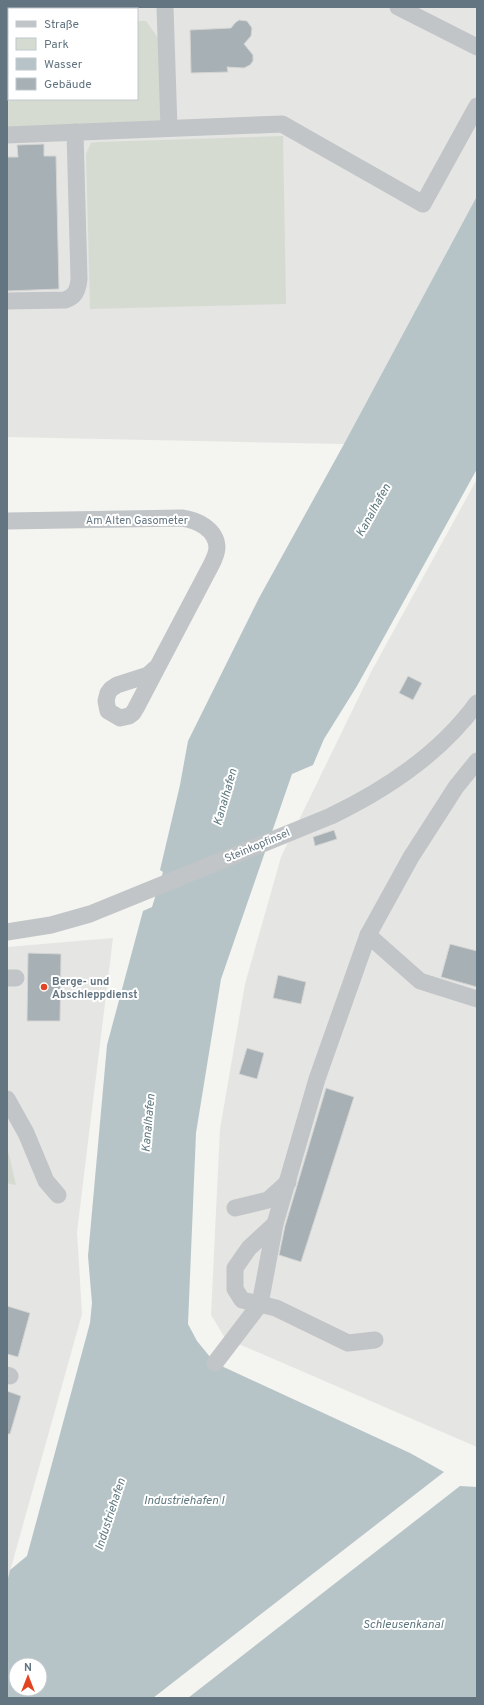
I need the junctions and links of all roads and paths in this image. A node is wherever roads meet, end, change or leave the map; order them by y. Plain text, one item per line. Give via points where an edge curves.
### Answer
1 (165, 7) edge
2 (398, 7) edge
3 (477, 47) edge
4 (477, 106) edge
5 (169, 128) junction
6 (75, 132) junction
7 (7, 135) edge
8 (7, 301) edge
9 (7, 521) edge
10 (158, 666) dead end
11 (475, 711) edge
12 (477, 761) edge
13 (7, 932) edge
14 (368, 935) junction
15 (477, 999) edge
16 (7, 1099) edge
17 (289, 1181) junction
18 (58, 1194) dead end
19 (235, 1208) dead end
20 (276, 1224) junction
21 (260, 1304) junction
22 (375, 1340) dead end
23 (215, 1363) dead end

1 - 5 street
2 - 3 street
4 - 5 street via 423,204 282,124
5 - 6 street
6 - 7 street
6 - 8 street via 79,279 77,290 73,297 65,300
9 - 10 street, Am Alten Gasometer via 182,518 194,520 206,528 216,541 215,556
11 - 13 street, Steinkopfinsel via 437,748 388,785 350,807 116,904 57,924
12 - 14 street via 456,787 411,857
14 - 15 street via 420,981
14 - 17 street via 317,1079
16 - 18 street via 46,1181
17 - 19 street via 268,1200
17 - 20 street
20 - 21 street
20 - 21 street via 249,1248 235,1268 235,1289 242,1300
21 - 22 street via 276,1308 348,1343
21 - 23 street

